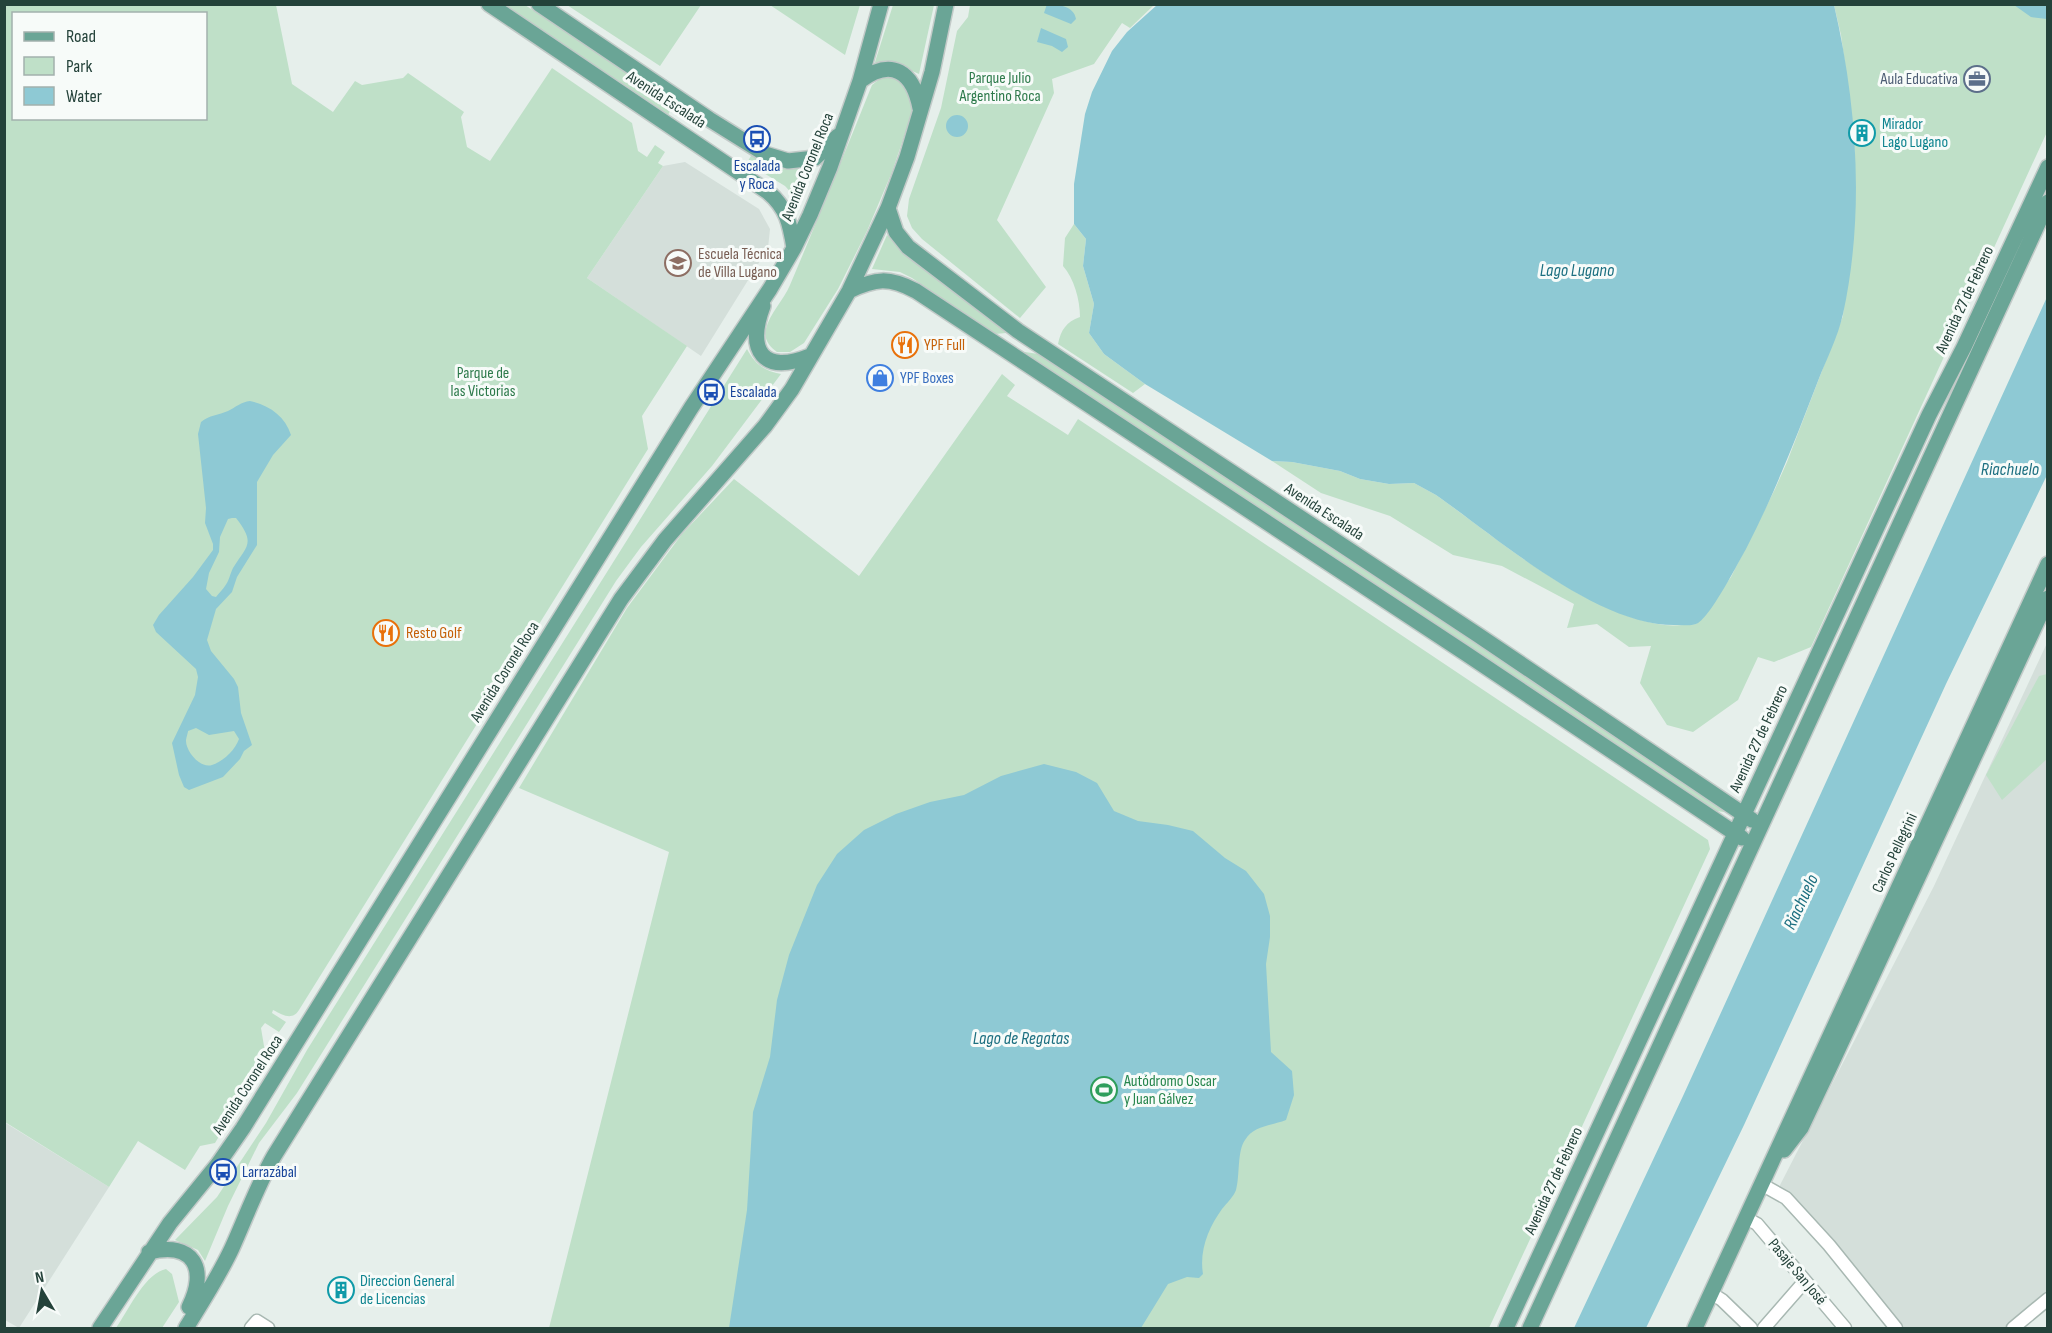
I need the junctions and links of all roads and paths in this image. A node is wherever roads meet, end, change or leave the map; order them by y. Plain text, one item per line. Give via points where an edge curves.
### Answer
1 (489, 4) edge
2 (539, 4) edge
3 (881, 4) edge
4 (946, 4) edge
5 (860, 81) junction
6 (920, 111) junction
7 (672, 126) junction
8 (842, 131) junction
9 (688, 136) junction
10 (747, 144) junction
11 (2048, 167) edge
12 (2048, 202) edge
13 (888, 208) junction
14 (794, 248) junction
15 (770, 289) junction
16 (849, 291) junction
17 (1018, 331) junction
18 (1005, 349) junction
19 (810, 356) junction
20 (2048, 564) edge
21 (2048, 598) edge
22 (1744, 814) junction
23 (1762, 826) junction
24 (1735, 833) junction
25 (1753, 845) junction
26 (1774, 1157) junction
27 (1761, 1184) junction
28 (1746, 1218) junction
29 (149, 1252) junction
30 (1805, 1281) junction
31 (1711, 1293) junction
32 (2048, 1299) edge
33 (99, 1329) edge
34 (179, 1329) edge
35 (186, 1329) edge
36 (251, 1329) edge
37 (268, 1329) edge
38 (1506, 1329) edge
39 (1530, 1329) edge
40 (1695, 1329) edge
41 (1750, 1329) edge
42 (1764, 1329) edge
43 (1845, 1329) edge
44 (1896, 1329) edge
45 (2013, 1329) edge

1 - 7 main road, Avenida Escalada
2 - 10 main road, Avenida Escalada
3 - 5 main road, Avenida Coronel Roca
4 - 6 main road
5 - 6 main road via 883,69 900,71 914,85
5 - 8 main road, Avenida Coronel Roca
6 - 13 main road
7 - 9 main road, Avenida Escalada
7 - 10 main road via 681,117 690,117 727,140
8 - 10 main road, Avenida Escalada via 815,158 800,161 777,159
8 - 14 main road, Avenida Coronel Roca via 821,191
9 - 10 main road via 701,138 736,161 744,158
9 - 14 main road, Avenida Escalada via 776,199 787,214
11 - 22 main road, Avenida 27 de Febrero
12 - 23 main road, Avenida 27 de Febrero
13 - 16 main road
13 - 17 main road, Avenida Escalada via 896,232 908,247
14 - 15 main road, Avenida Coronel Roca
15 - 19 main road via 756,329 760,351 774,362
15 - 29 main road, Avenida Coronel Roca via 691,408 243,1128
16 - 18 main road via 885,280 902,284
16 - 19 main road
17 - 18 main road
17 - 22 main road, Avenida Escalada
18 - 24 main road
19 - 35 main road via 765,426 665,540 621,599 274,1156 218,1276
20 - 26 main road, Carlos Pellegrini
21 - 26 main road, Carlos Pellegrini via 1801,1128 1789,1146
22 - 23 main road, Avenida Escalada
22 - 24 main road, Avenida 27 de Febrero
23 - 25 main road, Avenida 27 de Febrero
24 - 25 main road
24 - 38 main road, Avenida 27 de Febrero
25 - 39 main road, Avenida 27 de Febrero
26 - 27 main road, Carlos Pellegrini
27 - 28 main road, Carlos Pellegrini
27 - 44 street via 1786,1198
28 - 30 street, Pasaje San José via 1757,1224
28 - 31 main road, Carlos Pellegrini
29 - 33 main road, Avenida Coronel Roca
29 - 34 main road via 174,1249 195,1263 197,1291
30 - 42 street
30 - 43 street, Pasaje San José
31 - 40 main road, Carlos Pellegrini
31 - 41 street
32 - 45 street
36 - 37 street via 257,1321

